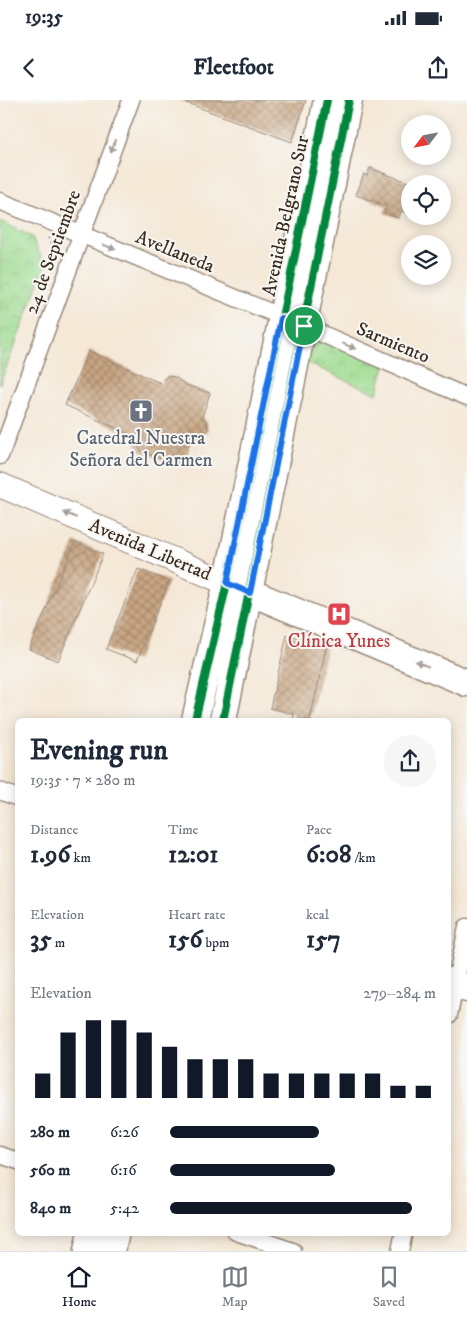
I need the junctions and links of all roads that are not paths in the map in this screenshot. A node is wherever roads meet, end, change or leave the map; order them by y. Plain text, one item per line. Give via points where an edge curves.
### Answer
1 (131, 100) edge
2 (326, 100) edge
3 (349, 100) edge
4 (0, 201) edge
5 (80, 235) junction
6 (293, 322) junction
7 (467, 397) edge
8 (6, 422) edge
9 (0, 456) edge
10 (0, 485) edge
11 (239, 588) junction
12 (467, 683) edge
13 (196, 718) edge
14 (223, 718) edge
15 (0, 791) edge
16 (15, 797) edge
17 (467, 927) edge
18 (457, 984) edge
19 (451, 1007) edge
20 (0, 1155) edge
21 (15, 1160) edge
22 (90, 1236) edge
23 (115, 1236) edge
24 (248, 1236) edge
25 (403, 1236) edge
26 (87, 1251) edge
27 (112, 1251) edge
28 (292, 1251) edge
29 (400, 1251) edge

1 -> 5 street, 24 de Septiembre
2 - 6 main road, Avenida Belgrano Sur
3 - 6 main road, Avenida Belgrano Sur
4 - 5 street, Avellaneda
5 -> 6 street, Avellaneda
5 - 8 street, 24 de Septiembre
6 -> 7 street, Sarmiento
6 - 11 main road, Avenida Belgrano Sur
8 - 9 street, 24 de Septiembre
11 -> 10 main road, Avenida Libertad
12 -> 11 main road, Avenida Libertad
11 - 13 main road, Avenida Belgrano Sur
11 - 14 main road, Avenida Belgrano Sur
15 - 16 street
17 - 18 street
18 - 19 street
20 - 21 street
22 - 26 main road
23 - 27 main road
24 - 28 street
25 - 29 street

